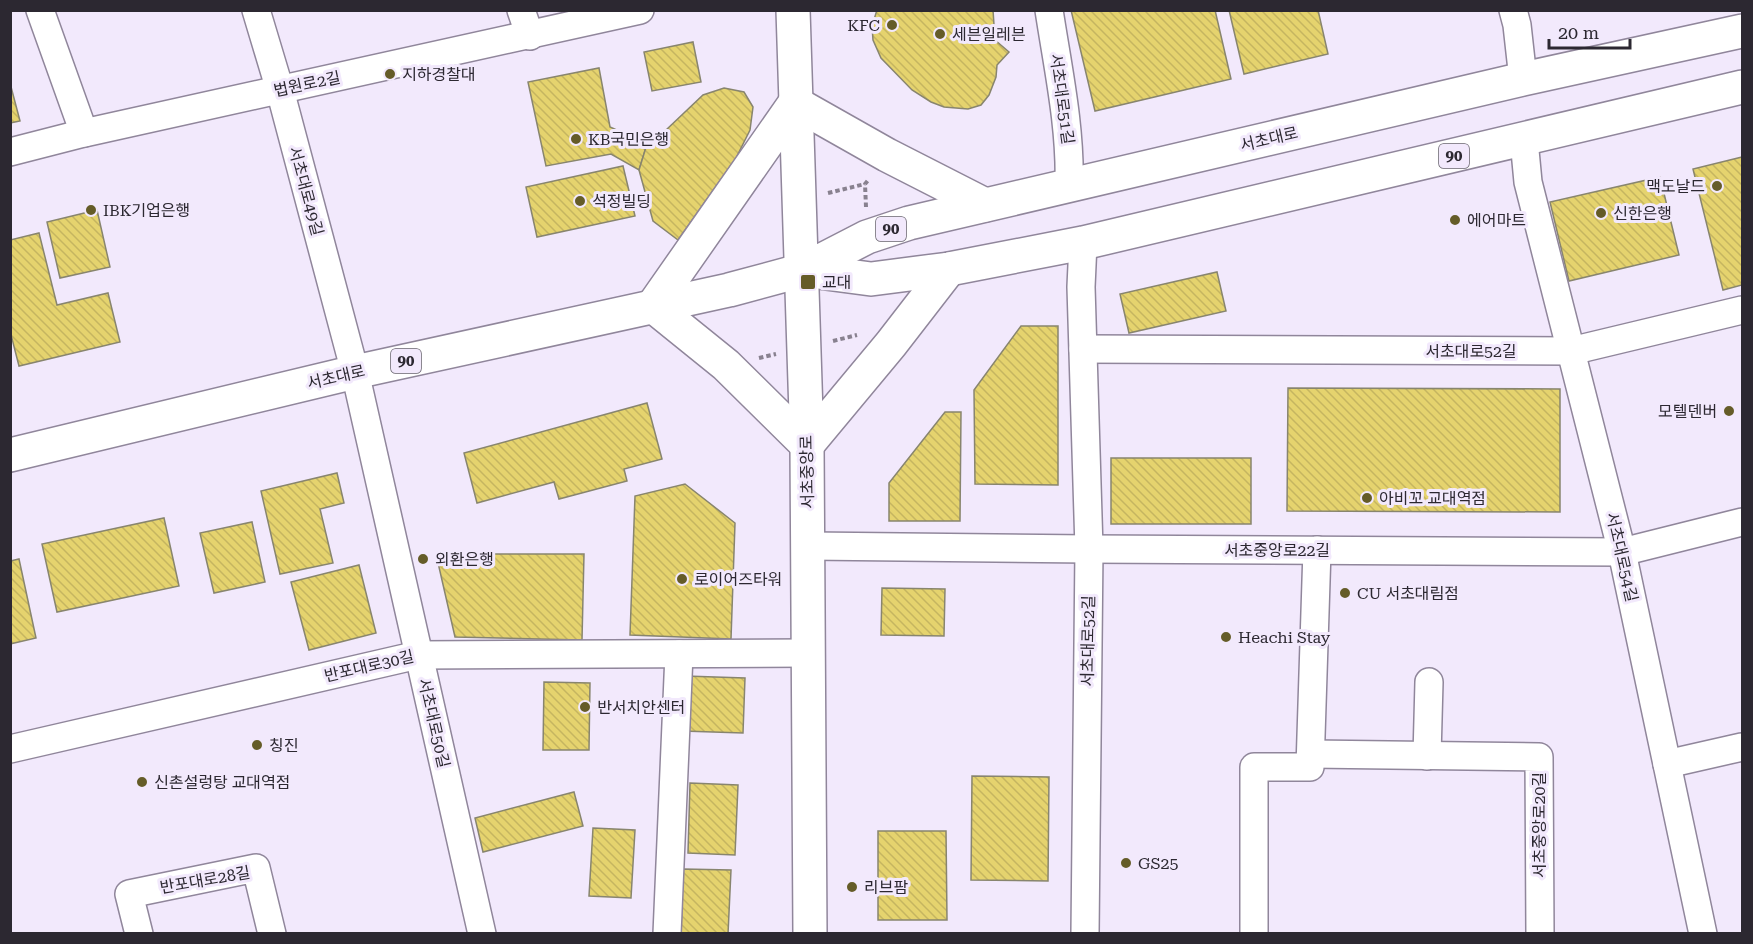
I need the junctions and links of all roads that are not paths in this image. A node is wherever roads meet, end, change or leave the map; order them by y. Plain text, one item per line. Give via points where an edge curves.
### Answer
1 (40, 10) edge
2 (256, 10) edge
3 (521, 10) edge
4 (640, 10) edge
5 (793, 10) edge
6 (1049, 10) edge
7 (1513, 10) edge
8 (613, 14) edge
9 (1743, 31) edge
10 (530, 36) junction
11 (1524, 79) junction
12 (1743, 87) edge
13 (280, 90) junction
14 (795, 103) junction
15 (84, 133) junction
16 (1524, 140) junction
17 (10, 152) edge
18 (1069, 187) junction
19 (985, 205) junction
20 (1083, 243) junction
21 (949, 269) junction
22 (803, 270) junction
23 (653, 306) junction
24 (1743, 310) edge
25 (1083, 349) junction
26 (1571, 351) junction
27 (355, 372) junction
28 (807, 445) junction
29 (10, 455) edge
30 (1743, 522) edge
31 (809, 546) junction
32 (1089, 549) junction
33 (1317, 550) junction
34 (1622, 552) junction
35 (809, 653) junction
36 (679, 654) junction
37 (418, 655) junction
38 (1429, 682) dead end
39 (1743, 747) edge
40 (10, 749) edge
41 (1311, 754) junction
42 (1427, 756) junction
43 (1667, 764) junction
44 (139, 933) edge
45 (272, 933) edge
46 (482, 933) edge
47 (667, 933) edge
48 (810, 933) edge
49 (1085, 933) edge
50 (1254, 933) edge
51 (1540, 933) edge
52 (1703, 933) edge

1 - 15 street
2 - 13 street, 서초대로49길
3 - 10 street
4 - 8 street, 법원로2길
5 - 14 main road, 서초중앙로
6 - 18 street, 서초대로51길 via 1070,159
7 - 11 street
8 - 10 street, 법원로2길
9 - 11 main road, 서초대로 / 90
10 - 13 street, 법원로2길
11 - 18 main road, 서초대로 / 90
12 - 16 main road, 서초대로 / 90
13 - 15 street, 법원로2길
13 - 27 street, 서초대로49길
14 - 19 main road
14 - 22 main road, 서초중앙로
14 - 23 main road
15 - 17 street, 법원로2길
16 - 20 main road, 서초대로 / 90
16 - 26 street, 서초대로54길 via 1528,182
18 - 19 main road, 서초대로 / 90
19 - 22 main road, 서초대로 / 90 via 867,237
20 - 21 main road, 서초대로 / 90
20 - 25 street, 서초대로52길
21 - 22 main road, 서초대로 / 90 via 870,279
21 - 28 main road
22 - 23 main road, 서초대로 / 90
22 - 28 main road, 서초중앙로
23 - 27 main road, 서초대로 / 90
23 - 28 main road via 726,365
24 - 26 street
25 - 26 street, 서초대로52길
25 - 32 street, 서초대로52길
26 - 34 street, 서초대로54길
27 - 29 main road, 서초대로 / 90
27 - 37 street, 서초대로50길
28 - 31 main road, 서초중앙로
30 - 34 street, 서초중앙로22길
31 - 32 street, 서초중앙로22길
31 - 35 main road, 서초중앙로
32 - 33 street, 서초중앙로22길
32 - 49 street, 서초대로52길
33 - 34 street, 서초중앙로22길
33 - 41 street
34 - 43 street, 서초대로54길
35 - 36 street, 반포대로30길
35 - 48 main road, 서초중앙로
36 - 37 street, 반포대로30길
36 - 47 street
37 - 40 street, 반포대로30길
37 - 46 street, 서초대로50길
38 - 42 street
39 - 43 street
41 - 42 street, 서초중앙로20길
41 - 50 street via 1310,767 1254,767
42 - 51 street, 서초중앙로20길 via 1539,757
43 - 52 street, 서초대로54길
44 - 45 street, 반포대로28길 via 129,894 256,868

